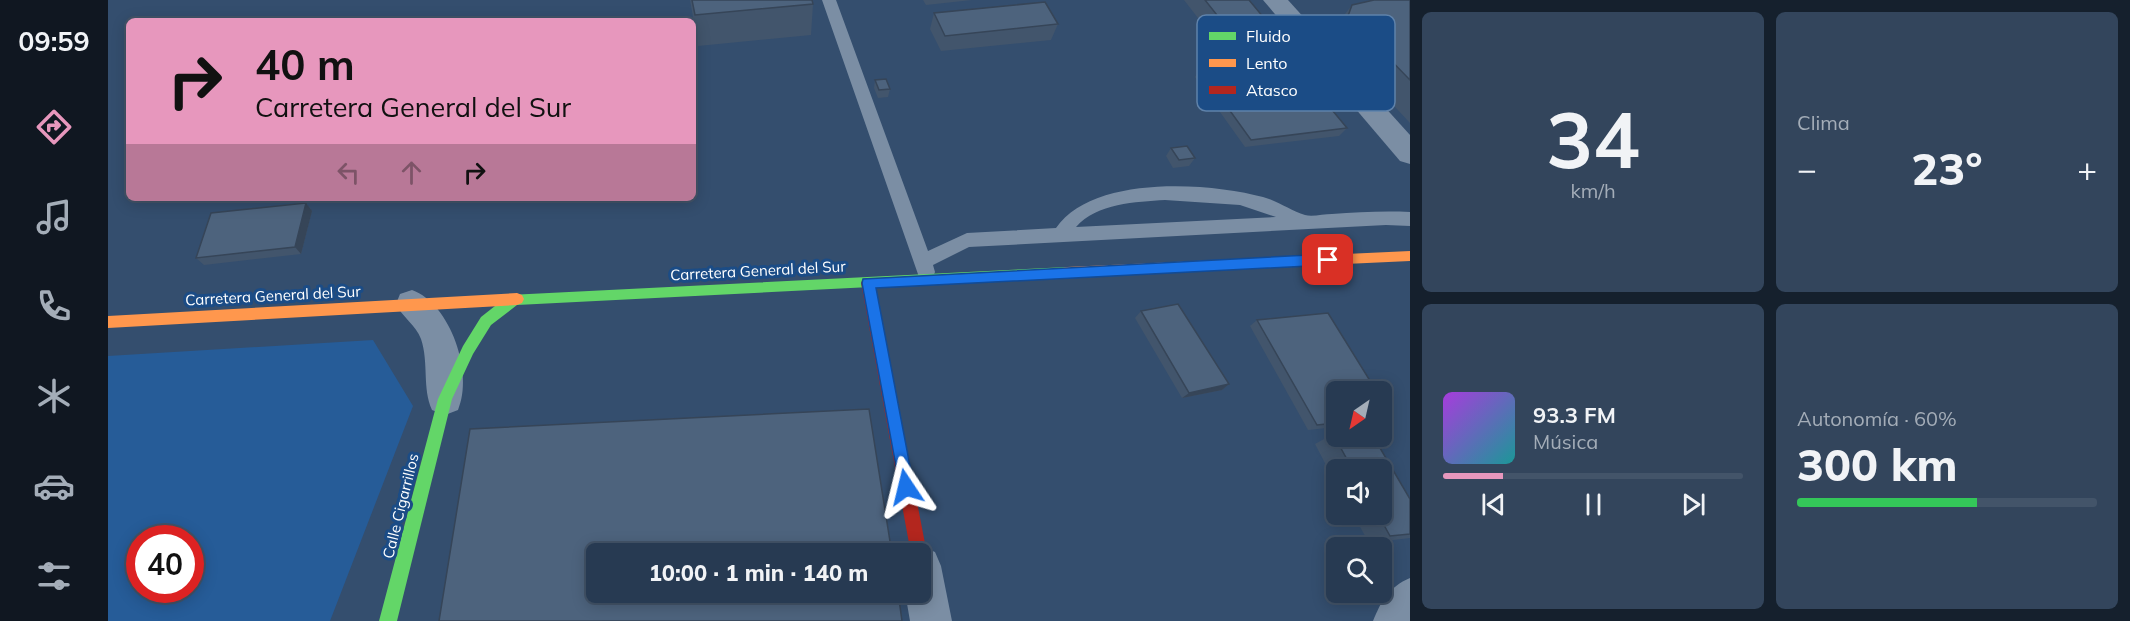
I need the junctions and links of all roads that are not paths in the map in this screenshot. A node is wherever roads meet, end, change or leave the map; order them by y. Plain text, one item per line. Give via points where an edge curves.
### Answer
1 (829, 0) edge
2 (1275, 0) edge
3 (1288, 15) edge
4 (1372, 111) edge
5 (1410, 154) edge
6 (1410, 219) edge
7 (1304, 222) junction
8 (1061, 235) junction
9 (1410, 255) edge
10 (922, 262) junction
11 (929, 280) junction
12 (868, 283) junction
13 (514, 299) junction
14 (412, 304) junction
15 (108, 322) edge
16 (445, 399) junction
17 (917, 543) edge
18 (1410, 599) edge
19 (928, 603) edge
20 (388, 621) edge
21 (931, 621) edge
22 (1394, 621) edge

1 - 10 lane
2 - 3 street
4 - 5 street
6 - 7 lane
7 - 8 lane
7 - 8 lane via 1261,203 1209,194 1160,194 1113,199 1075,217
8 - 10 lane via 967,240
9 - 11 main road, Carretera General del Sur
10 - 11 lane
11 - 12 main road, Carretera General del Sur
12 - 13 main road, Carretera General del Sur
12 - 17 main road
13 - 14 main road, Carretera General del Sur
13 - 16 main road, Calle Cigarrillos via 486,321
14 - 15 main road, Carretera General del Sur
14 - 16 street via 426,316 441,346
16 - 20 main road, Calle Cigarrillos
18 - 22 street
19 - 21 street

